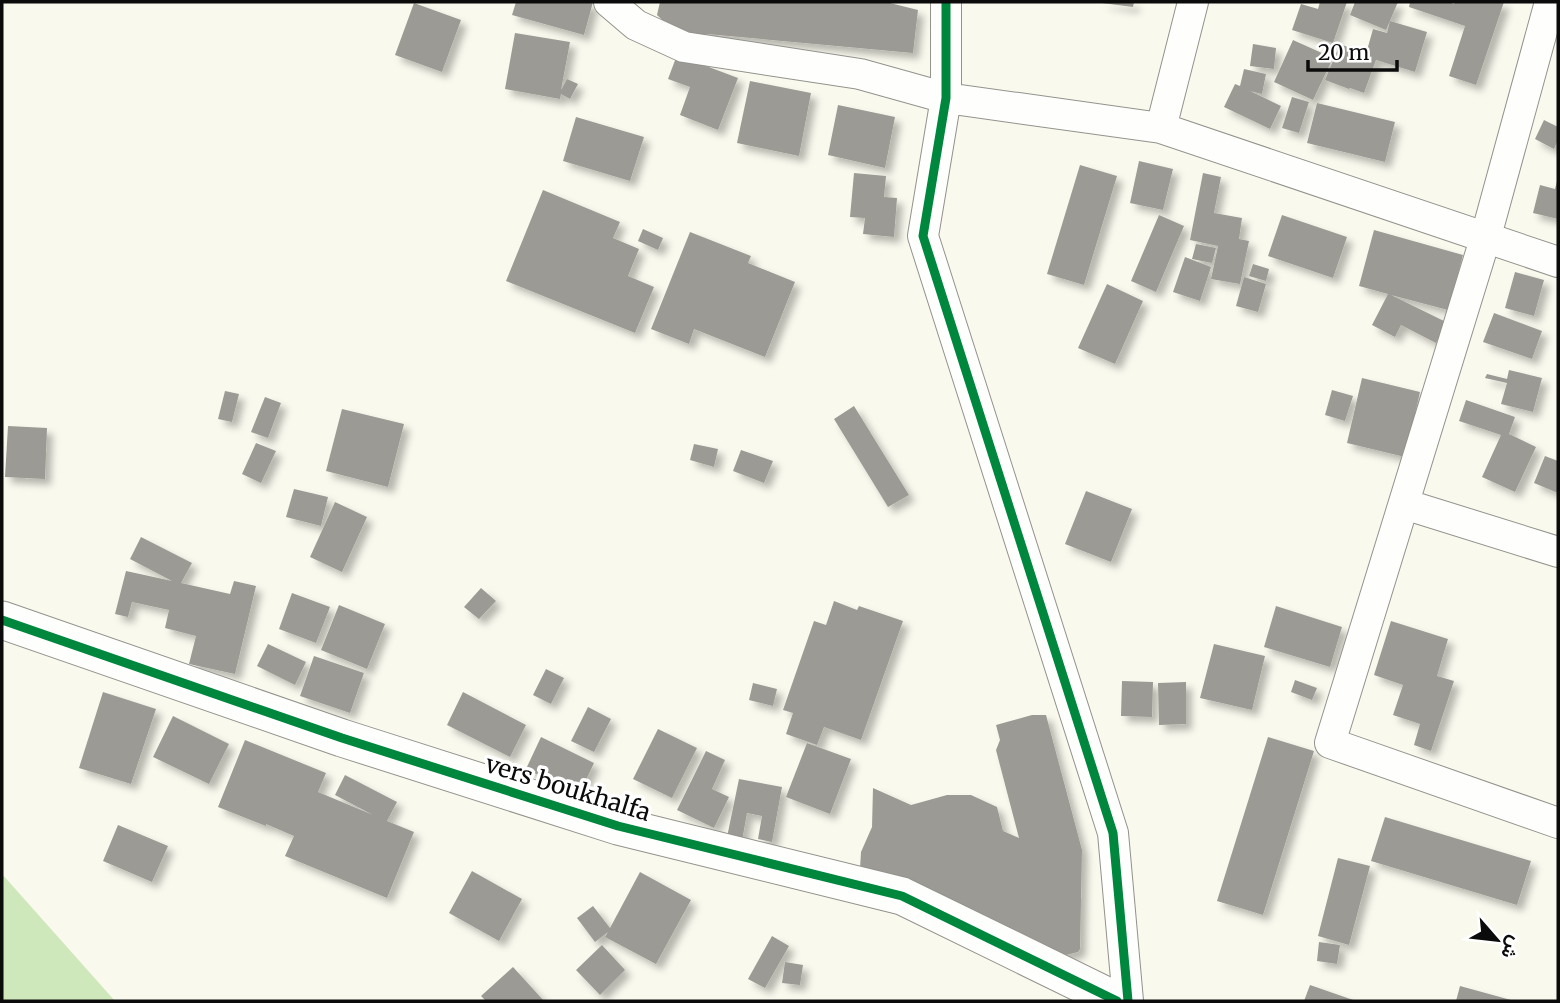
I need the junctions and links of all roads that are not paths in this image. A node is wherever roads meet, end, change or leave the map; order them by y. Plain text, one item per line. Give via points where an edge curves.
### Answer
1 (609, 2) edge
2 (946, 2) edge
3 (1193, 2) edge
4 (1550, 2) edge
5 (946, 97) junction
6 (1161, 128) junction
7 (1486, 236) junction
8 (1558, 262) edge
9 (1404, 504) junction
10 (1558, 552) edge
11 (2, 620) edge
12 (1558, 823) edge
13 (1117, 1001) edge
14 (1128, 1001) edge

1 - 5 street via 636,25 684,47 860,74
2 - 5 street
3 - 6 street
4 - 7 street
5 - 6 street
5 - 14 street via 923,236 1113,833
6 - 7 street
7 - 8 street
7 - 9 street
9 - 10 street
9 - 12 street via 1330,743
11 - 13 street, vers boukhalfa via 618,827 902,896

